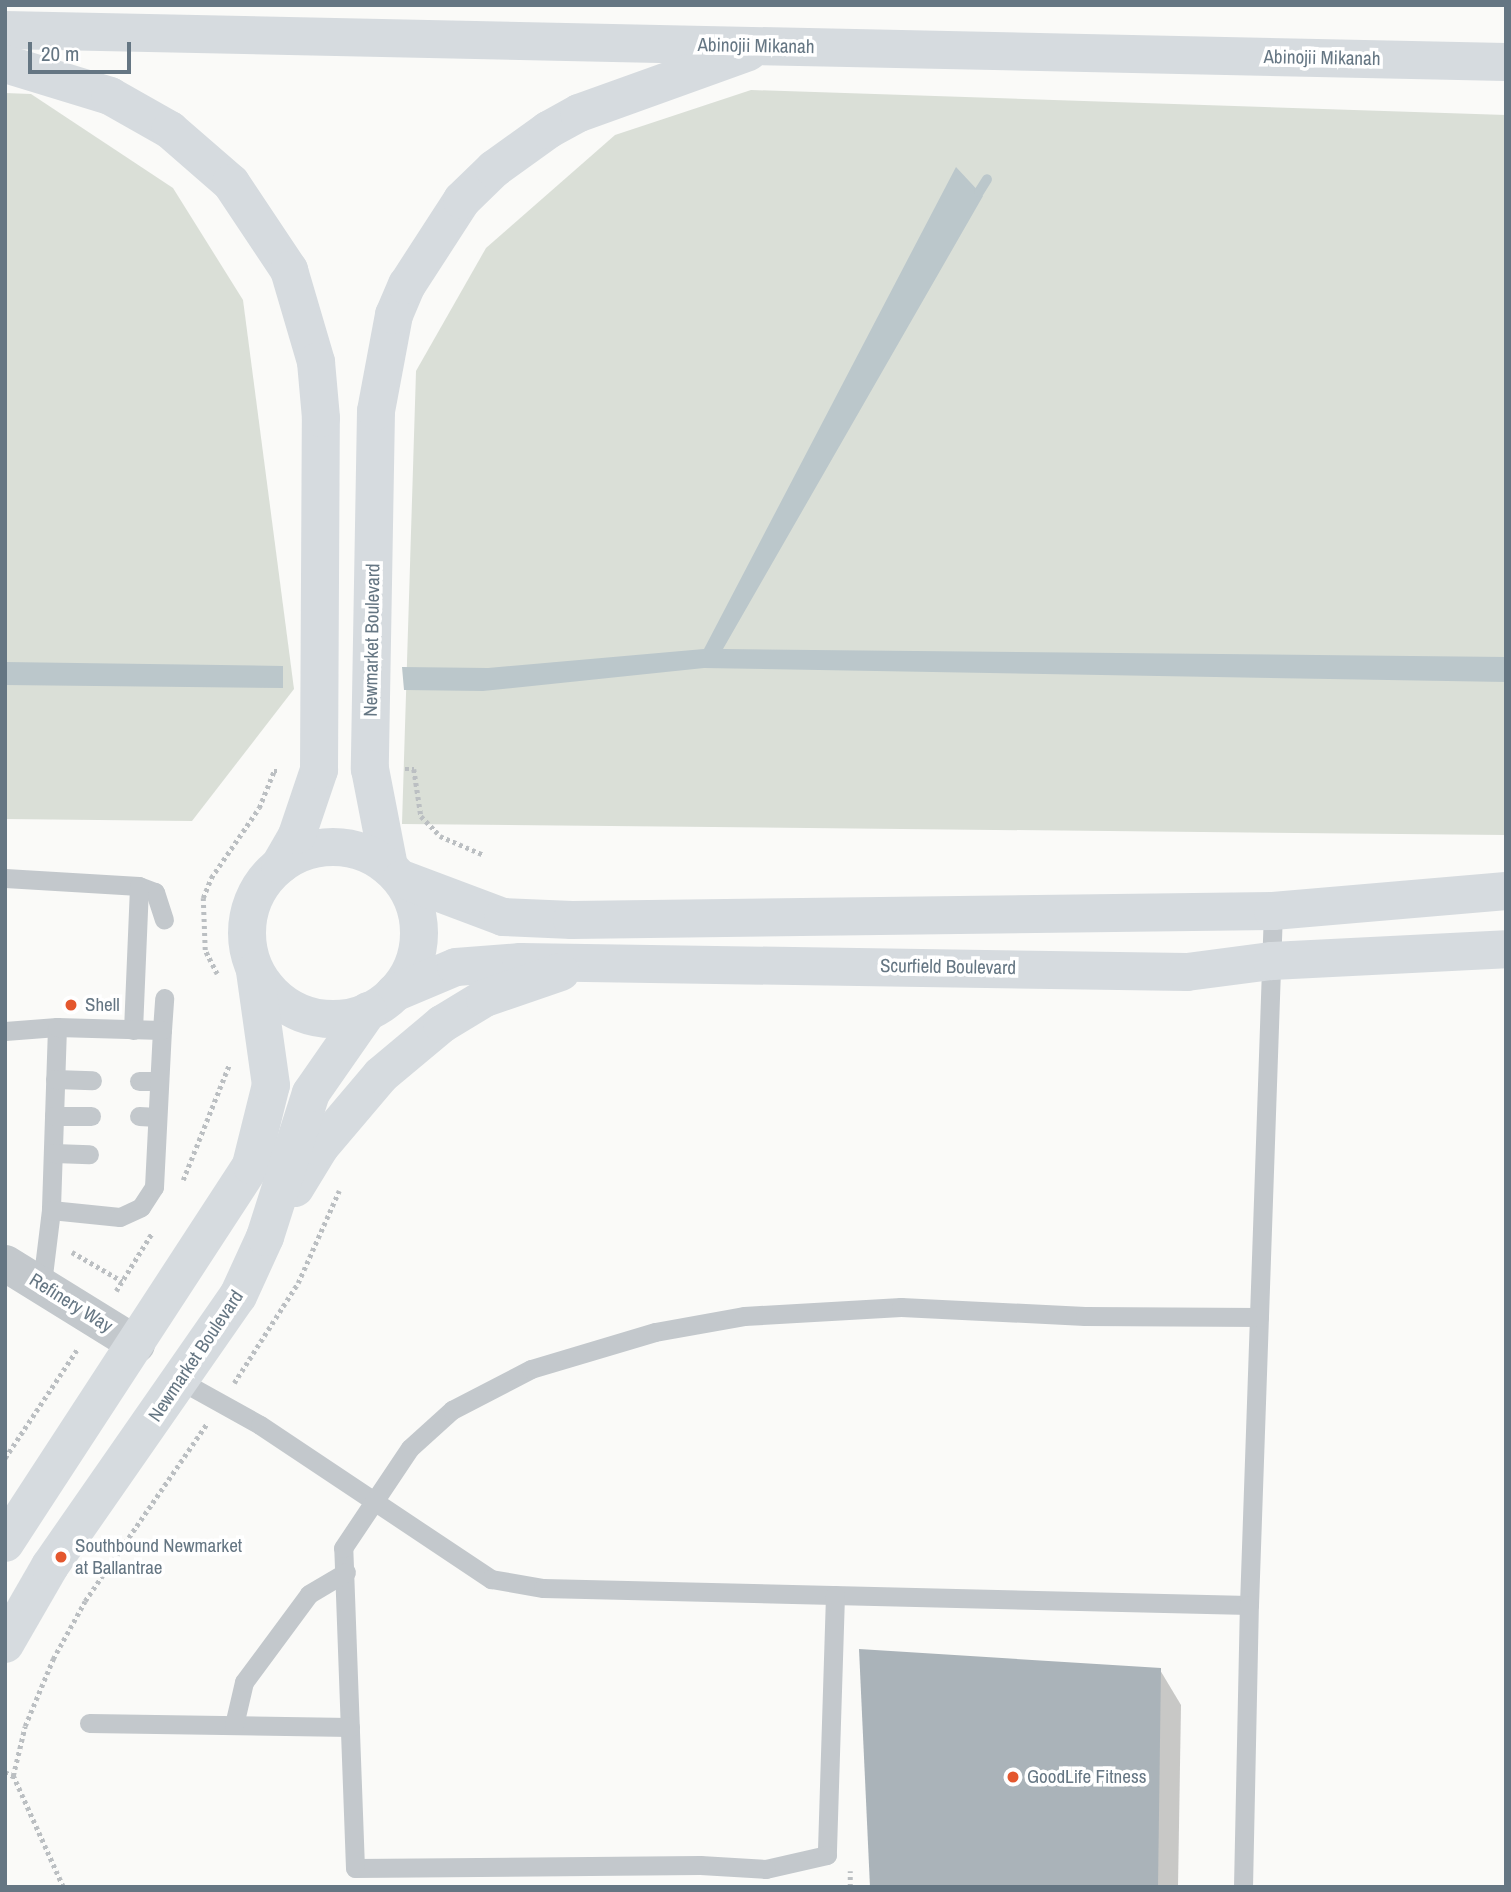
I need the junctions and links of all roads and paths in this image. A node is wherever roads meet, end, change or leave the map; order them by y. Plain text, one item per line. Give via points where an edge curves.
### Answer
1 (5, 30) edge
2 (762, 46) junction
3 (1506, 62) edge
4 (5, 64) edge
5 (370, 769) junction
6 (484, 855) dead end
7 (280, 865) junction
8 (396, 873) junction
9 (5, 878) edge
10 (139, 886) junction
11 (1506, 891) edge
12 (1273, 911) junction
13 (164, 920) dead end
14 (1506, 949) edge
15 (589, 960) junction
16 (1272, 961) junction
17 (255, 971) junction
18 (164, 998) dead end
19 (381, 1002) junction
20 (57, 1027) junction
21 (133, 1030) junction
22 (162, 1030) junction
23 (5, 1031) edge
24 (55, 1079) junction
25 (92, 1080) dead end
26 (139, 1081) dead end
27 (159, 1081) junction
28 (54, 1115) junction
29 (91, 1116) dead end
30 (54, 1153) junction
31 (89, 1154) dead end
32 (51, 1210) junction
33 (265, 1237) junction
34 (5, 1263) edge
35 (42, 1283) junction
36 (1259, 1317) junction
37 (135, 1344) junction
38 (181, 1381) junction
39 (372, 1503) junction
40 (5, 1544) edge
41 (346, 1572) junction
42 (835, 1595) junction
43 (1249, 1605) junction
44 (5, 1644) edge
45 (89, 1723) dead end
46 (234, 1725) junction
47 (350, 1727) junction
48 (5, 1772) edge
49 (63, 1887) edge
50 (1243, 1887) edge

1 - 2 street, Abinojii Mikanah
2 - 3 street, Abinojii Mikanah
2 - 5 street, Newmarket Boulevard via 579,113 548,130 494,169 462,200 407,285 394,315 376,411
4 - 7 street via 110,96 170,130 231,183 289,270 316,362 321,418 320,771 297,835
5 - 6 path via 414,769 421,816 440,836
5 - 8 street, Newmarket Boulevard
7 - 8 street via 303,851 330,846 357,850
7 - 17 street via 261,884 248,912 247,942
8 - 12 street via 502,917 572,920
8 - 19 street via 415,904 421,930 417,957 405,982
9 - 10 lane
10 - 13 lane via 155,892
10 - 21 lane
11 - 12 street
12 - 16 lane
14 - 16 street, Scurfield Boulevard
15 - 16 street, Scurfield Boulevard via 1187,972
15 - 19 street, Scurfield Boulevard via 456,967
15 - 33 street via 485,998 442,1024 381,1075 320,1147
16 - 36 lane
17 - 19 street via 273,996 298,1013 327,1020
17 - 37 street via 271,1085 251,1165
18 - 22 lane
19 - 33 street, Newmarket Boulevard via 311,1093
20 - 21 lane
20 - 23 lane
20 - 24 lane
21 - 22 lane
22 - 27 lane
24 - 25 lane
24 - 28 lane
26 - 27 lane
27 - 32 lane via 148,1116 147,1156 154,1187 141,1207 120,1217
28 - 29 lane
28 - 30 lane
30 - 31 lane
30 - 32 lane
32 - 35 lane
33 - 38 street, Newmarket Boulevard via 238,1296
34 - 35 street, Refinery Way
35 - 37 street, Refinery Way
36 - 39 lane via 901,1307 789,1312 691,1325 541,1366 480,1392 431,1425
36 - 43 lane
37 - 40 street
38 - 39 lane via 260,1425
38 - 44 street, Newmarket Boulevard via 50,1566
39 - 41 lane via 344,1549
39 - 42 lane via 491,1579 543,1588
41 - 46 lane via 309,1594 244,1682
41 - 47 lane
42 - 43 lane
42 - 47 lane via 827,1855 766,1869 701,1865 355,1868
43 - 50 lane
45 - 46 lane
46 - 47 lane
48 - 49 path via 13,1776

